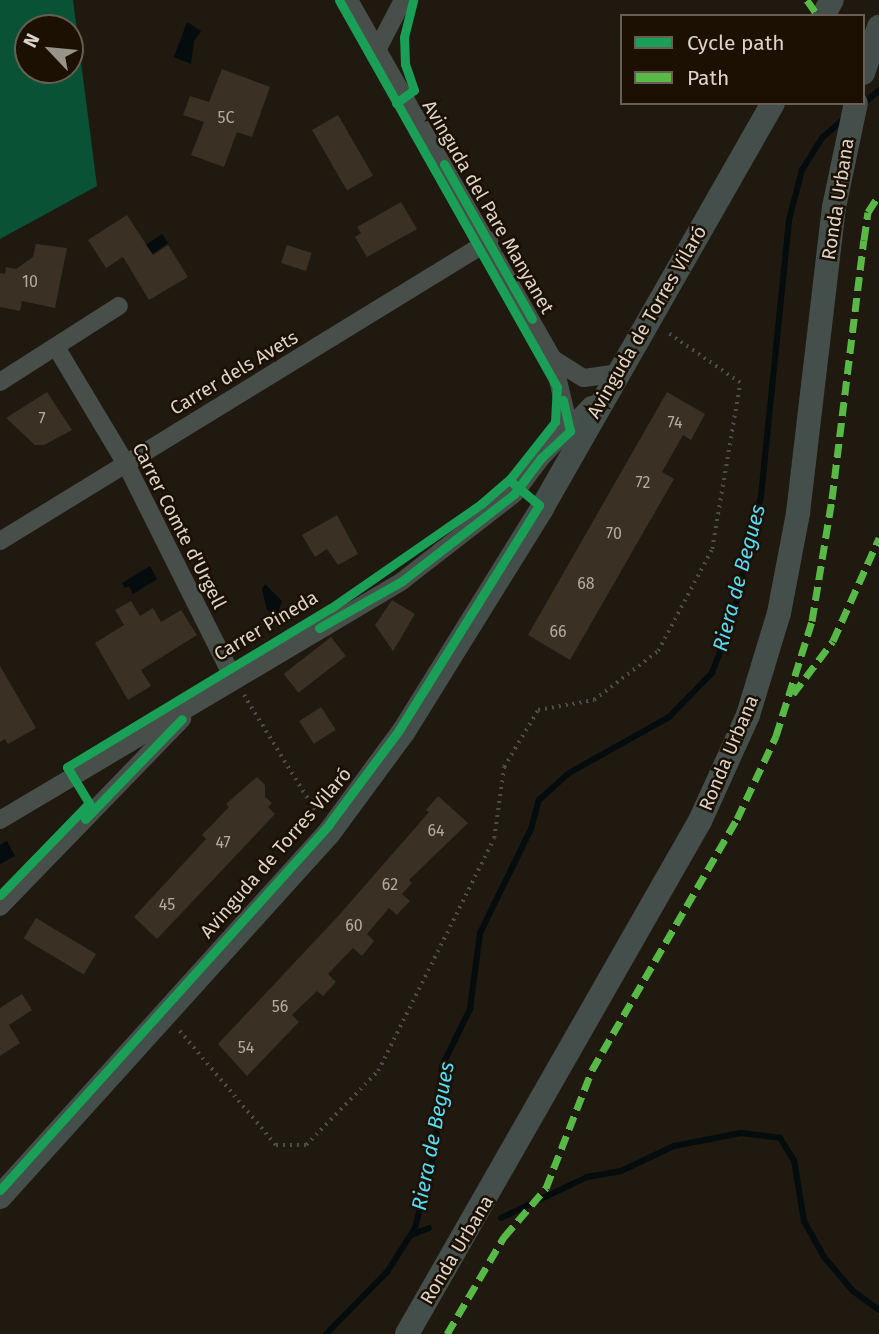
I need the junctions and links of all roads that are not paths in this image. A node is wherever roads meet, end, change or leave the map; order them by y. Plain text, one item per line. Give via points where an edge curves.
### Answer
1 (349, 0) edge
2 (404, 0) edge
3 (879, 27) edge
4 (377, 50) junction
5 (865, 67) edge
6 (772, 105) edge
7 (855, 105) edge
8 (489, 242) junction
9 (119, 306) dead end
10 (55, 347) junction
11 (553, 359) junction
12 (618, 373) junction
13 (0, 382) edge
14 (570, 431) junction
15 (126, 464) junction
16 (0, 541) edge
17 (233, 678) junction
18 (200, 701) junction
19 (0, 820) edge
20 (0, 907) edge
21 (0, 1197) edge
22 (407, 1334) edge

1 - 4 street, Avinguda del Pare Manyanet
2 - 4 street
3 - 5 main road
4 - 8 street, Avinguda del Pare Manyanet
6 - 12 main road, Avinguda de Torres Vilaró
7 - 22 main road, Ronda Urbana via 832,220 798,513 779,613 748,715 687,845
8 - 11 street, Avinguda del Pare Manyanet
8 - 15 street, Carrer dels Avets
9 - 10 street
10 - 13 street
10 - 15 street, Carrer Comte d'Urgell
11 - 12 street, Avinguda del Pare Manyanet via 584,378
11 - 14 street
12 - 14 street, Carrer Pineda
12 - 21 main road, Avinguda de Torres Vilaró via 411,720 329,833
14 - 17 street, Carrer Pineda via 541,458 514,494 479,525 402,581
15 - 16 street, Carrer dels Avets
15 - 17 street, Carrer Comte d'Urgell
17 - 18 street, Carrer Pineda
18 - 19 street, Carrer Pineda
18 - 20 street

